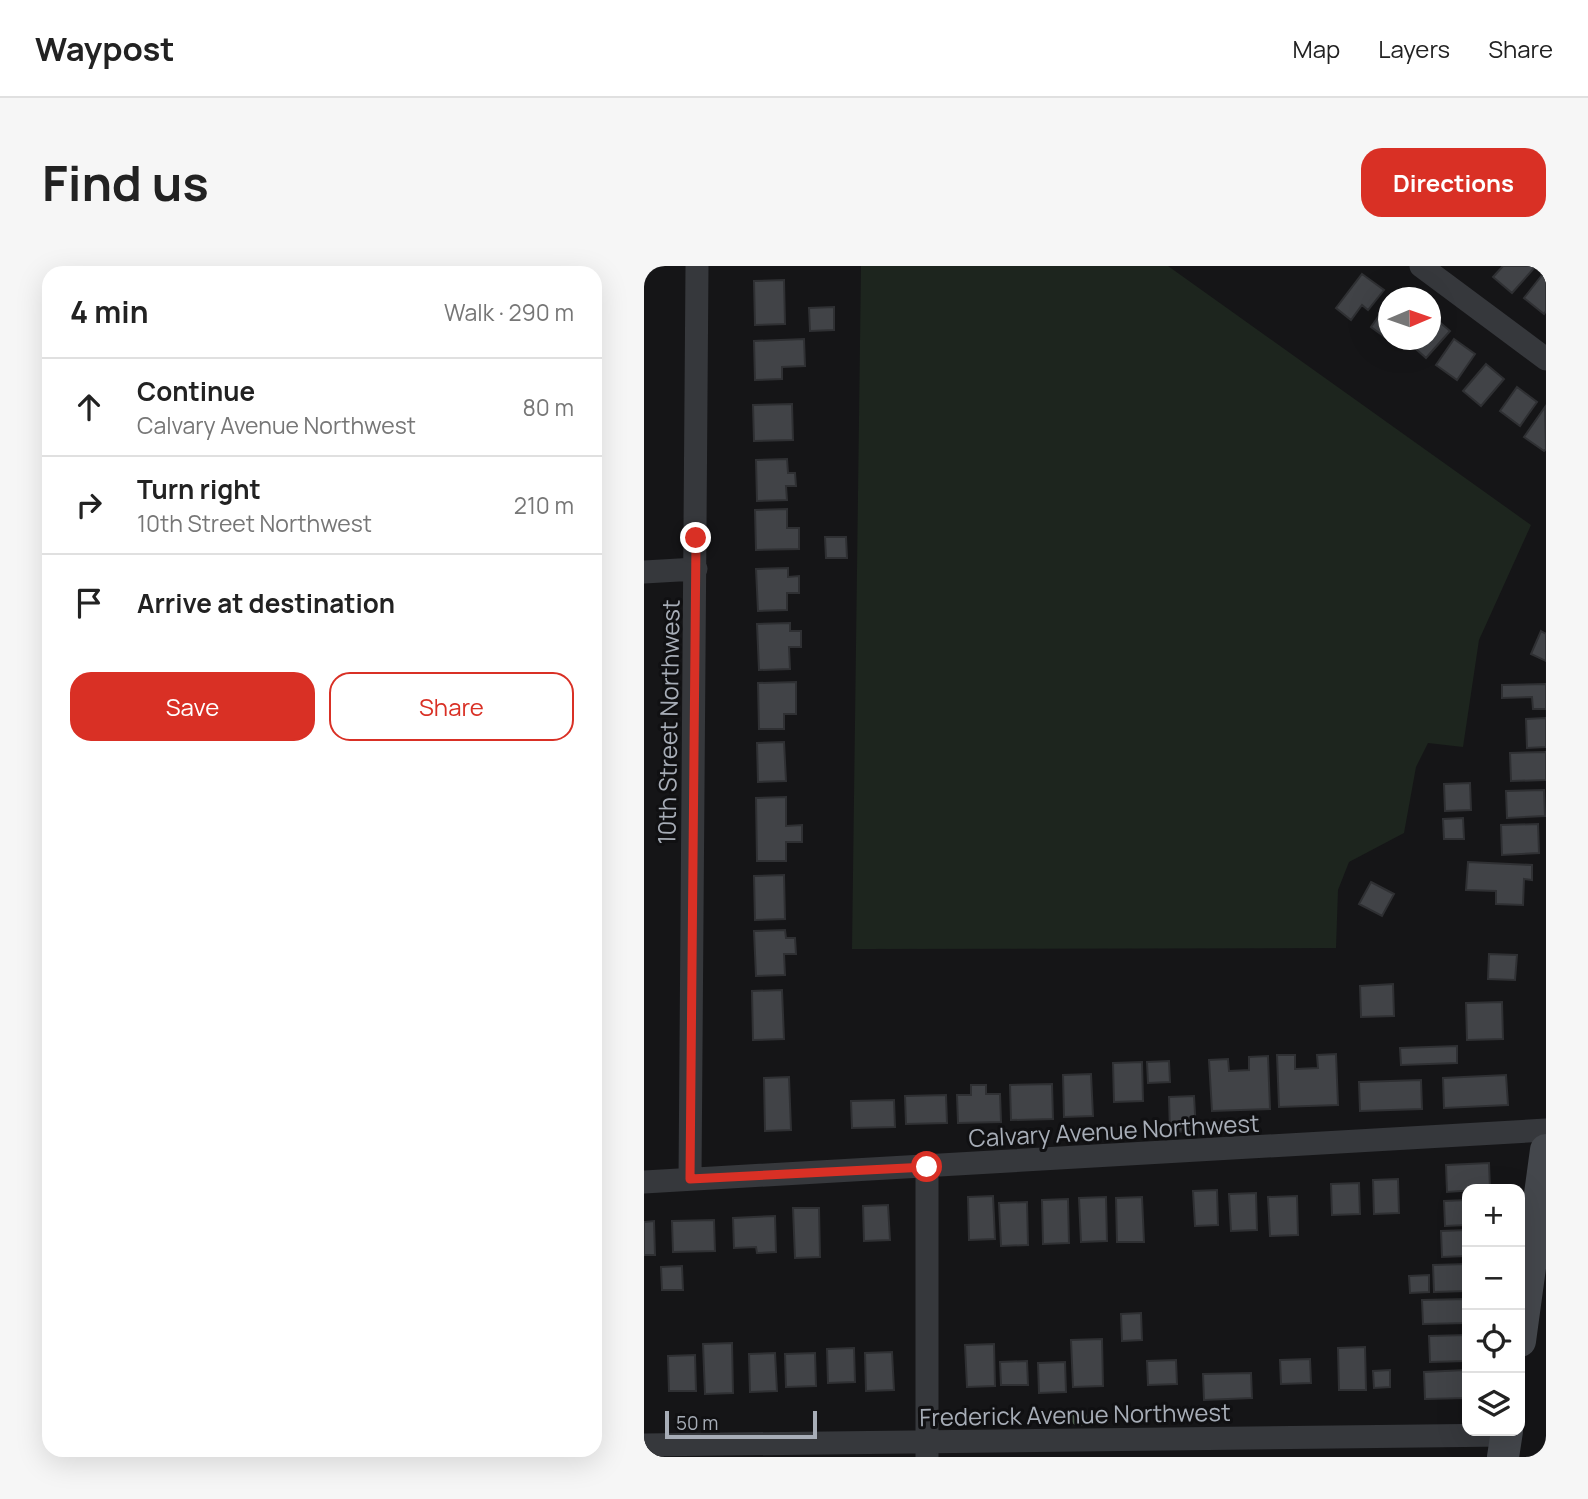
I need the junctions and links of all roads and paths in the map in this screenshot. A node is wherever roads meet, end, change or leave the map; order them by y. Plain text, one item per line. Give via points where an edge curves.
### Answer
1 (697, 266) edge
2 (1421, 266) edge
3 (1546, 359) edge
4 (696, 569) junction
5 (644, 572) edge
6 (1546, 1130) edge
7 (1546, 1150) edge
8 (927, 1167) junction
9 (690, 1179) junction
10 (644, 1182) edge
11 (1524, 1310) edge
12 (1506, 1441) edge
13 (644, 1445) edge
14 (928, 1450) edge

1 - 4 street, 10th Street Northwest
2 - 3 street
4 - 5 street
4 - 9 street, 10th Street Northwest
6 - 8 street, Calvary Avenue Northwest
7 - 11 main road
8 - 9 street, Calvary Avenue Northwest
8 - 14 street
9 - 10 street, Calvary Avenue Northwest
12 - 14 street, Frederick Avenue Northwest
13 - 14 street, Frederick Avenue Northwest

